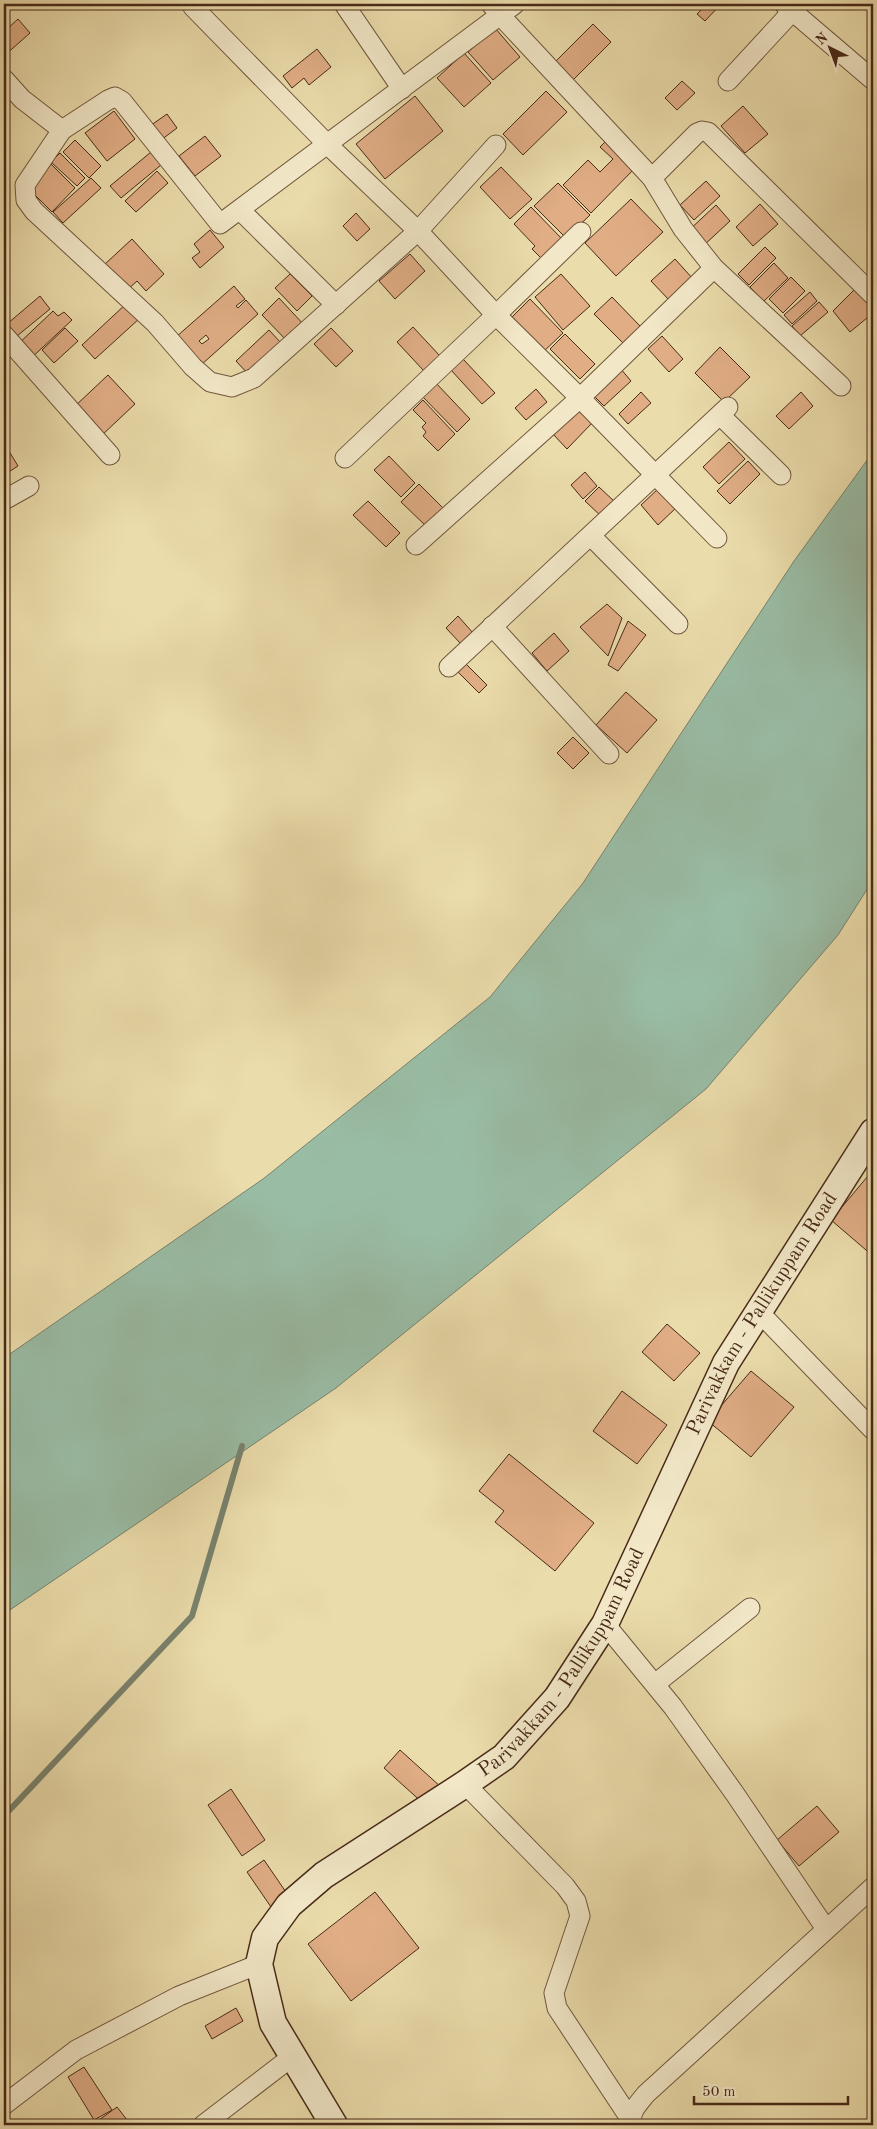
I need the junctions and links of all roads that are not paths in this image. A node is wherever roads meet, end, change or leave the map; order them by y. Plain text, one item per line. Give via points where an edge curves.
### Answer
1 (344, 4) edge
2 (516, 4) edge
3 (792, 6) edge
4 (193, 7) dead end
5 (496, 9) edge
6 (4, 80) edge
7 (873, 80) edge
8 (728, 81) dead end
9 (402, 88) junction
10 (62, 130) junction
11 (328, 145) junction
12 (496, 145) dead end
13 (652, 178) junction
14 (240, 210) junction
15 (418, 231) junction
16 (580, 232) dead end
17 (714, 268) junction
18 (873, 295) edge
19 (336, 305) junction
20 (496, 315) junction
21 (4, 334) edge
22 (841, 386) dead end
23 (580, 398) junction
24 (110, 455) dead end
25 (345, 458) dead end
26 (781, 475) dead end
27 (656, 476) junction
28 (29, 486) dead end
29 (4, 500) edge
30 (591, 536) junction
31 (717, 538) dead end
32 (416, 545) dead end
33 (678, 624) dead end
34 (492, 626) junction
35 (449, 667) dead end
36 (609, 754) dead end
37 (873, 1132) edge
38 (759, 1312) junction
39 (873, 1430) edge
40 (750, 1608) dead end
41 (605, 1624) junction
42 (655, 1684) junction
43 (465, 1784) junction
44 (873, 1888) edge
45 (826, 1929) junction
46 (259, 1964) junction
47 (293, 2056) junction
48 (4, 2105) edge
49 (631, 2122) edge
50 (203, 2125) edge
51 (334, 2125) edge

1 - 9 street
2 - 5 street
3 - 7 street
3 - 8 street
4 - 11 street
5 - 9 street
5 - 13 street
6 - 10 street via 22,99
9 - 11 street
10 - 14 street via 115,97 122,101 220,224
10 - 19 street via 25,185 26,200 155,322 210,382 232,387 254,378
11 - 14 street
11 - 15 street
12 - 15 street
13 - 17 street via 683,229
13 - 18 street via 697,133 708,132
14 - 19 street
15 - 19 street
15 - 20 street
16 - 20 street
17 - 22 street
17 - 23 street
20 - 23 street
20 - 25 street
21 - 24 street
23 - 27 street
23 - 32 street
26 - 27 street via 724,411
27 - 30 street
27 - 31 street
28 - 29 street
30 - 33 street
30 - 34 street
34 - 35 street
34 - 36 street
37 - 38 street, Parivakkam - Pallikuppam Road
38 - 39 street
38 - 41 street, Parivakkam - Pallikuppam Road via 726,1363
40 - 42 street
41 - 42 street
41 - 43 street, Parivakkam - Pallikuppam Road via 557,1698 504,1756
42 - 45 street via 735,1794
43 - 46 street, Parivakkam - Pallikuppam Road via 324,1874 289,1905 265,1938
43 - 49 street via 566,1886 576,1901 580,1916 554,1993 557,2008
44 - 45 street
45 - 49 street via 646,2094 636,2106
46 - 47 street, Parivakkam - Pallikuppam Road via 272,2023
46 - 48 street via 179,1996 76,2050
47 - 50 street
47 - 51 street, Parivakkam - Pallikuppam Road

